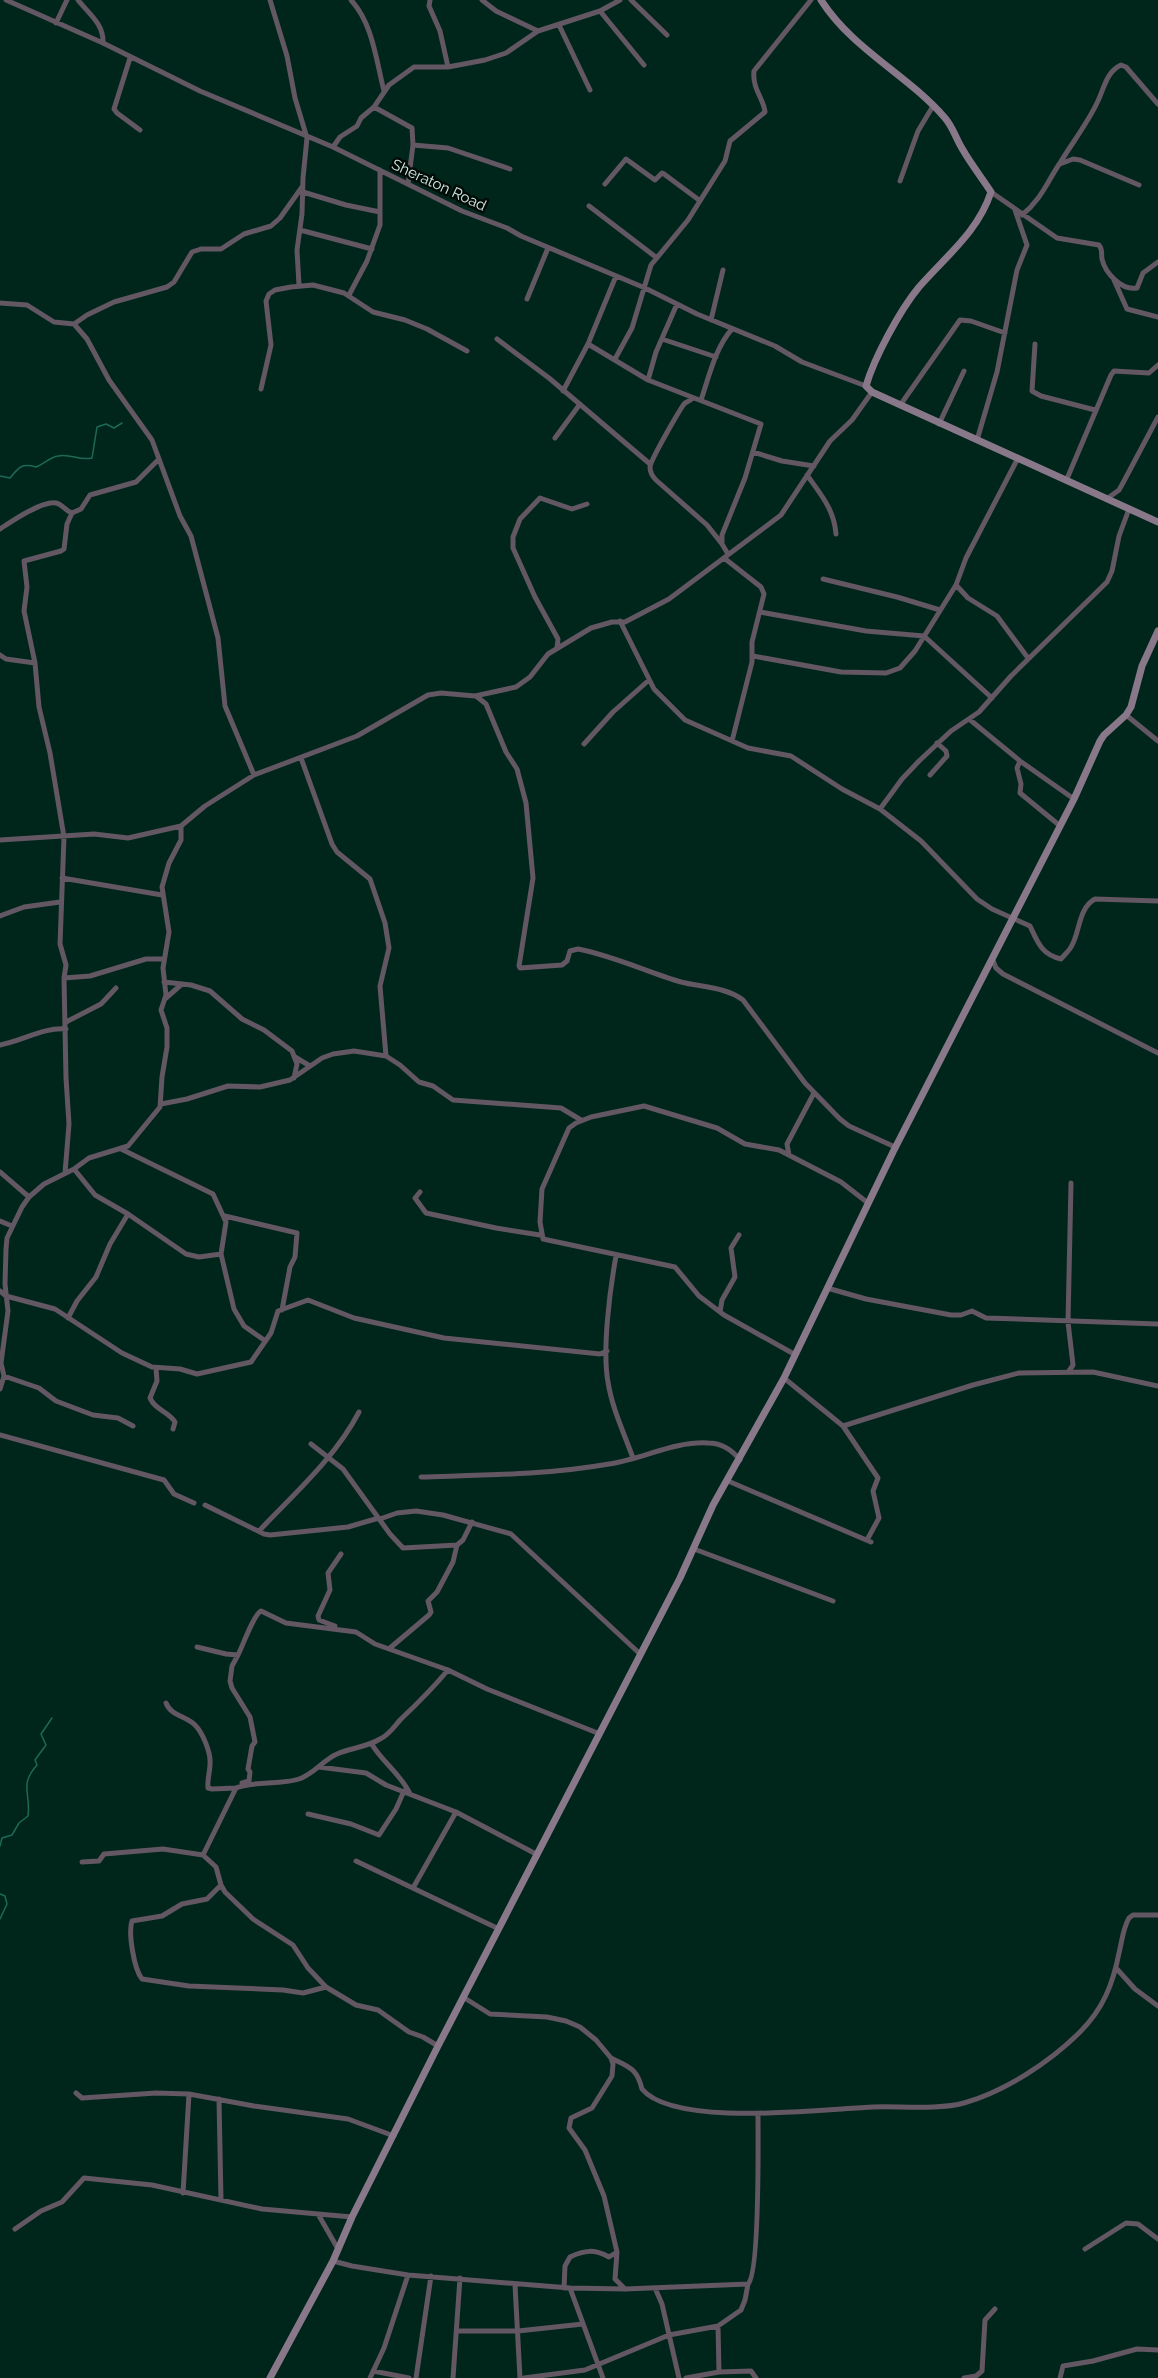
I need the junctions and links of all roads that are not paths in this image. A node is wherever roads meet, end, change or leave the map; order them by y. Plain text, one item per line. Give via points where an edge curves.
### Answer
1 (6, 0) edge
2 (68, 0) edge
3 (78, 0) edge
4 (270, 0) edge
5 (351, 0) edge
6 (430, 0) edge
7 (482, 0) edge
8 (620, 0) edge
9 (631, 0) edge
10 (811, 0) edge
11 (821, 0) edge
12 (600, 11) junction
13 (56, 23) junction
14 (559, 25) junction
15 (538, 31) junction
16 (668, 35) dead end
17 (103, 43) junction
18 (130, 58) junction
19 (644, 65) dead end
20 (448, 67) junction
21 (591, 90) dead end
22 (384, 91) junction
23 (1158, 104) edge
24 (933, 106) junction
25 (374, 107) junction
26 (140, 130) dead end
27 (308, 138) junction
28 (413, 145) junction
29 (333, 147) junction
30 (1059, 164) junction
31 (510, 169) dead end
32 (380, 170) junction
33 (900, 181) dead end
34 (408, 184) junction
35 (605, 184) dead end
36 (1139, 185) dead end
37 (303, 189) junction
38 (991, 192) junction
39 (699, 200) junction
40 (589, 206) dead end
41 (1015, 210) junction
42 (380, 212) junction
43 (1022, 215) junction
44 (300, 230) junction
45 (548, 248) junction
46 (372, 249) junction
47 (657, 258) junction
48 (1158, 262) edge
49 (723, 270) dead end
50 (616, 276) junction
51 (1114, 278) junction
52 (299, 285) junction
53 (645, 288) junction
54 (348, 295) junction
55 (527, 299) dead end
56 (0, 303) edge
57 (677, 304) junction
58 (1158, 317) edge
59 (711, 320) junction
60 (74, 324) junction
61 (732, 329) junction
62 (1005, 333) junction
63 (497, 339) dead end
64 (662, 339) junction
65 (588, 344) junction
66 (1035, 344) dead end
67 (467, 351) dead end
68 (716, 357) junction
69 (615, 359) junction
70 (1158, 365) edge
71 (964, 371) dead end
72 (648, 380) junction
73 (866, 386) junction
74 (261, 389) dead end
75 (563, 391) junction
76 (872, 392) junction
77 (693, 398) junction
78 (701, 400) junction
79 (580, 404) junction
80 (901, 404) junction
81 (1095, 410) junction
82 (1158, 417) edge
83 (939, 424) junction
84 (555, 438) dead end
85 (977, 441) junction
86 (753, 452) junction
87 (1018, 458) junction
88 (159, 459) junction
89 (650, 464) junction
90 (814, 466) junction
91 (807, 475) junction
92 (1066, 481) junction
93 (1108, 498) junction
94 (587, 504) dead end
95 (1129, 508) junction
96 (72, 513) junction
97 (1158, 522) edge
98 (0, 529) edge
99 (836, 534) dead end
100 (722, 544) junction
101 (726, 556) junction
102 (823, 579) dead end
103 (956, 585) junction
104 (940, 610) junction
105 (760, 612) junction
106 (620, 621) junction
107 (1158, 631) edge
108 (924, 636) junction
109 (558, 639) junction
110 (565, 645) junction
111 (557, 648) junction
112 (0, 655) edge
113 (753, 656) junction
114 (1028, 658) junction
115 (35, 663) junction
116 (649, 680) junction
117 (476, 696) junction
118 (992, 698) junction
119 (1126, 715) junction
120 (969, 719) junction
121 (732, 741) junction
122 (1158, 741) edge
123 (937, 743) junction
124 (584, 744) dead end
125 (301, 758) junction
126 (1020, 761) junction
127 (254, 775) junction
128 (930, 775) dead end
129 (1074, 799) junction
130 (880, 809) junction
131 (1059, 825) junction
132 (181, 826) junction
133 (63, 827) junction
134 (73, 835) junction
135 (64, 837) junction
136 (0, 840) edge
137 (62, 878) junction
138 (162, 895) junction
139 (1158, 901) edge
140 (60, 902) junction
141 (0, 916) edge
142 (1012, 919) junction
143 (992, 957) junction
144 (164, 959) junction
145 (985, 970) junction
146 (998, 971) junction
147 (64, 978) junction
148 (164, 982) junction
149 (182, 984) junction
150 (116, 988) dead end
151 (165, 999) junction
152 (66, 1025) junction
153 (0, 1045) edge
154 (1158, 1053) edge
155 (386, 1056) junction
156 (295, 1057) junction
157 (310, 1066) junction
158 (294, 1078) junction
159 (814, 1093) junction
160 (161, 1104) junction
161 (581, 1120) junction
162 (895, 1147) junction
163 (121, 1149) junction
164 (789, 1155) junction
165 (74, 1169) junction
166 (0, 1172) edge
167 (65, 1173) junction
168 (1071, 1183) dead end
169 (420, 1192) dead end
170 (29, 1197) junction
171 (868, 1203) junction
172 (128, 1214) junction
173 (225, 1216) junction
174 (0, 1221) edge
175 (12, 1226) junction
176 (540, 1235) junction
177 (739, 1235) dead end
178 (221, 1254) junction
179 (616, 1256) junction
180 (2, 1260) edge
181 (827, 1288) junction
182 (0, 1291) edge
183 (6, 1296) junction
184 (282, 1310) junction
185 (720, 1312) junction
186 (68, 1318) junction
187 (1068, 1322) junction
188 (1158, 1324) edge
189 (264, 1340) junction
190 (607, 1351) junction
191 (794, 1354) junction
192 (156, 1368) junction
193 (1069, 1371) junction
194 (4, 1376) junction
195 (784, 1378) junction
196 (1158, 1386) edge
197 (0, 1389) edge
198 (360, 1412) dead end
199 (133, 1426) dead end
200 (843, 1426) junction
201 (172, 1428) dead end
202 (0, 1434) edge
203 (311, 1444) dead end
204 (328, 1456) junction
205 (633, 1458) junction
206 (740, 1460) junction
207 (421, 1477) dead end
208 (728, 1481) junction
209 (194, 1503) dead end
210 (205, 1505) dead end
211 (379, 1519) junction
212 (472, 1522) junction
213 (258, 1531) junction
214 (457, 1545) junction
215 (694, 1549) junction
216 (341, 1554) dead end
217 (833, 1601) dead end
218 (342, 1628) junction
219 (197, 1647) dead end
220 (390, 1648) junction
221 (639, 1653) junction
222 (238, 1655) junction
223 (448, 1670) junction
224 (166, 1703) dead end
225 (600, 1734) junction
226 (371, 1743) junction
227 (319, 1767) junction
228 (239, 1786) junction
229 (404, 1791) junction
230 (410, 1794) junction
231 (456, 1812) junction
232 (308, 1814) dead end
233 (536, 1854) junction
234 (203, 1855) junction
235 (356, 1861) dead end
236 (82, 1862) dead end
237 (221, 1886) junction
238 (413, 1888) junction
239 (1158, 1916) edge
240 (499, 1929) junction
241 (1116, 1968) junction
242 (326, 1987) junction
243 (463, 1997) junction
244 (1158, 2006) edge
245 (438, 2046) junction
246 (611, 2058) junction
247 (76, 2093) dead end
248 (189, 2094) junction
249 (219, 2099) junction
250 (758, 2114) junction
251 (394, 2136) junction
252 (183, 2193) junction
253 (221, 2200) junction
254 (318, 2214) junction
255 (352, 2217) junction
256 (15, 2229) dead end
257 (1158, 2239) edge
258 (338, 2249) junction
259 (1085, 2249) dead end
260 (617, 2252) junction
261 (333, 2261) junction
262 (408, 2275) junction
263 (431, 2276) junction
264 (460, 2278) junction
265 (748, 2284) junction
266 (515, 2285) junction
267 (567, 2288) junction
268 (655, 2288) junction
269 (625, 2289) junction
270 (995, 2309) dead end
271 (583, 2324) junction
272 (718, 2326) junction
273 (458, 2331) junction
274 (518, 2331) junction
275 (669, 2334) junction
276 (1158, 2350) edge
277 (599, 2366) junction
278 (373, 2371) junction
279 (716, 2374) edge
280 (560, 2376) edge
281 (401, 2377) edge
282 (270, 2378) edge
283 (370, 2378) edge
284 (410, 2378) edge
285 (416, 2378) edge
286 (453, 2378) edge
287 (522, 2378) edge
288 (603, 2378) edge
289 (679, 2378) edge
290 (686, 2378) edge
291 (756, 2378) edge
292 (964, 2378) edge
293 (1060, 2378) edge

1 - 13 street, Sheraton Road
2 - 13 street
3 - 17 street via 99,24
4 - 27 street
5 - 22 street via 366,22
6 - 20 street
7 - 15 street
8 - 12 street
9 - 16 street
10 - 39 street via 754,71 765,112 730,141 725,161
11 - 24 street via 852,39
12 - 14 street
12 - 19 street
13 - 17 street, Sheraton Road
14 - 15 street
14 - 21 street
15 - 20 street via 506,53
17 - 18 street, Sheraton Road
18 - 26 street via 114,109
18 - 27 street, Sheraton Road
20 - 22 street via 414,67
22 - 25 street
23 - 30 street via 1126,67 1116,67
24 - 33 street via 918,131
24 - 38 street via 954,130
25 - 28 street via 412,128
25 - 29 street
27 - 29 street, Sheraton Road
27 - 37 street
28 - 31 street via 448,148
28 - 34 street
29 - 32 street, Sheraton Road
30 - 36 street via 1080,160
30 - 43 street via 1043,194
32 - 34 street, Sheraton Road
32 - 42 street
34 - 45 street, Sheraton Road
35 - 39 street via 626,159 655,180 664,174
37 - 42 street via 346,205
37 - 44 street
37 - 60 street via 271,225 244,234 221,249 192,252 167,287 107,305
38 - 41 street
38 - 73 street via 986,209 971,232 908,303 870,369
39 - 47 street
40 - 47 street
41 - 43 street
41 - 62 street via 1027,246 1017,270
42 - 46 street
43 - 51 street via 1058,238 1099,245 1103,262
44 - 46 street
44 - 52 street
45 - 50 street, Sheraton Road
45 - 55 street
46 - 54 street
47 - 53 street
48 - 51 street via 1143,273 1134,289 1124,287
49 - 59 street
50 - 53 street, Sheraton Road
50 - 65 street
51 - 58 street via 1127,309
52 - 54 street
52 - 74 street via 275,290 266,301 271,345
53 - 57 street, Sheraton Road
53 - 69 street via 632,328
54 - 67 street via 373,312 427,329
56 - 60 street via 27,305 54,322
57 - 59 street, Sheraton Road
57 - 64 street
59 - 61 street, Sheraton Road
60 - 88 street via 148,434
61 - 68 street
61 - 73 street, Sheraton Road
62 - 80 street via 960,320
62 - 85 street
63 - 75 street
64 - 68 street
64 - 72 street
65 - 69 street
65 - 75 street
66 - 81 street via 1032,391
68 - 78 street
69 - 72 street
70 - 81 street via 1149,373 1114,371
71 - 83 street
72 - 77 street
73 - 76 street
75 - 79 street
76 - 80 street
76 - 90 street
77 - 78 street
77 - 89 street via 683,404
78 - 86 street via 761,424
79 - 84 street
79 - 89 street
80 - 83 street
81 - 92 street
82 - 93 street via 1119,490
83 - 85 street
85 - 87 street
86 - 90 street
86 - 100 street
87 - 92 street
87 - 103 street
88 - 96 street via 136,482 92,493
88 - 127 street via 196,549 221,657 225,706
89 - 100 street via 656,480
90 - 91 street
91 - 99 street via 829,504
91 - 101 street via 781,515
92 - 93 street
93 - 95 street
94 - 109 street via 572,509 538,499 520,519 513,537 513,548
95 - 97 street
95 - 114 street via 1107,582
96 - 98 street via 59,504 51,504
96 - 115 street via 65,530 64,549 24,561 24,611
100 - 101 street
101 - 105 street via 763,590
101 - 106 street via 660,604
102 - 104 street
103 - 104 street
103 - 114 street via 968,598 997,616
104 - 108 street
105 - 108 street via 866,632
105 - 113 street via 752,642
106 - 110 street via 591,628
106 - 116 street
107 - 119 street
108 - 113 street via 900,668 886,674 841,672
108 - 118 street
109 - 110 street
109 - 111 street
110 - 111 street
111 - 117 street via 543,658 523,683 507,691
112 - 115 street
113 - 121 street
114 - 118 street
115 - 133 street via 39,707
116 - 121 street via 686,720
116 - 124 street
117 - 125 street via 428,695 357,736
117 - 159 street via 486,704 517,769 526,803 533,878 520,968 562,965 570,951 579,949 677,981 732,993 743,1000
118 - 120 street
119 - 122 street
119 - 129 street via 1104,735
120 - 123 street
120 - 126 street
121 - 130 street via 791,756
123 - 128 street via 947,756
123 - 130 street
125 - 127 street
125 - 155 street via 332,844 370,879 385,923 389,948 380,986
126 - 129 street
126 - 131 street via 1020,793
127 - 132 street
129 - 131 street
130 - 142 street via 921,841 977,899
131 - 142 street
132 - 134 street via 128,838
132 - 138 street via 181,840 169,863
133 - 134 street
133 - 135 street
134 - 135 street
135 - 136 street
135 - 137 street
137 - 138 street
137 - 140 street
138 - 144 street via 169,932
139 - 142 street via 1091,901 1073,946 1061,958 1049,956 1030,926
140 - 141 street via 24,907
140 - 147 street
142 - 143 street
143 - 145 street
143 - 146 street
144 - 147 street via 146,959 90,976
144 - 148 street
145 - 146 street
145 - 162 street
146 - 154 street
147 - 152 street
148 - 149 street
148 - 151 street
149 - 151 street
149 - 156 street via 210,991
150 - 152 street via 101,1004
151 - 160 street via 161,1014 167,1028 167,1047
152 - 153 street
152 - 167 street via 69,1124
155 - 157 street via 366,1051 342,1052
155 - 161 street via 419,1082 433,1086 453,1100 561,1108
156 - 157 street
156 - 158 street
157 - 158 street
158 - 160 street via 260,1087 228,1086
159 - 162 street via 849,1126
159 - 164 street via 787,1144
160 - 163 street via 134,1141
161 - 164 street via 650,1107 717,1128 745,1144 771,1147
161 - 176 street via 569,1128 544,1182
162 - 171 street
163 - 165 street via 97,1155
163 - 173 street via 213,1194
164 - 171 street via 841,1182
165 - 167 street
165 - 172 street via 95,1195
166 - 170 street
167 - 170 street
168 - 187 street
169 - 176 street via 416,1198 426,1213
170 - 175 street
171 - 181 street
172 - 178 street via 186,1254
172 - 186 street via 96,1277
173 - 178 street
173 - 184 street via 297,1233
174 - 175 street
175 - 180 street
176 - 179 street via 543,1239
177 - 185 street via 731,1248 735,1277 722,1299
178 - 189 street via 230,1296 241,1322
179 - 185 street via 679,1269 699,1296
179 - 190 street
180 - 183 street
181 - 187 street via 935,1313 959,1316 972,1311 986,1318
181 - 191 street
182 - 183 street
183 - 186 street via 51,1308
183 - 194 street via 8,1311 1,1363
184 - 189 street via 275,1314 272,1330
184 - 190 street via 310,1300 354,1318 460,1340 600,1354
185 - 191 street
186 - 192 street via 122,1353
187 - 188 street
187 - 193 street via 1073,1365
189 - 192 street via 256,1356 244,1365 197,1374
190 - 205 street via 608,1386
191 - 195 street
192 - 201 street via 157,1381 150,1398 175,1422
193 - 196 street via 1093,1372
193 - 200 street via 1011,1375
194 - 197 street
194 - 199 street via 39,1388 56,1401
195 - 200 street
195 - 206 street
198 - 204 street
200 - 208 street via 878,1478 873,1491 879,1518 869,1541
202 - 209 street via 164,1480 174,1494
203 - 204 street
204 - 211 street via 343,1469
204 - 213 street
205 - 206 street via 709,1443 732,1451
205 - 207 street via 518,1475
206 - 208 street
208 - 215 street
210 - 213 street
211 - 212 street via 416,1511
211 - 213 street via 348,1527 270,1535
211 - 214 street via 403,1548
212 - 214 street
212 - 221 street via 512,1534
214 - 220 street via 453,1562 428,1601 431,1612
215 - 217 street
215 - 221 street
216 - 218 street via 328,1573 330,1590 318,1616 319,1620
218 - 220 street
218 - 222 street via 286,1623 260,1611 253,1618
219 - 222 street
220 - 223 street
221 - 225 street
222 - 228 street via 230,1681 250,1717 255,1742 249,1781
223 - 225 street
223 - 226 street via 389,1733
224 - 228 street via 194,1725 203,1738 210,1759 208,1788
225 - 233 street
226 - 227 street via 338,1754
226 - 230 street via 404,1781
227 - 228 street via 296,1780
227 - 229 street via 366,1773
228 - 234 street
229 - 230 street
229 - 232 street via 379,1835
230 - 231 street
231 - 233 street
231 - 238 street
233 - 240 street
234 - 236 street via 150,1848 110,1852 99,1860
234 - 237 street via 216,1867
235 - 238 street
237 - 242 street via 253,1919 293,1944
237 - 242 street via 207,1899 182,1904 162,1916 132,1921 133,1953 142,1979 297,1993
238 - 240 street
239 - 241 street via 1129,1918
240 - 243 street
241 - 244 street
241 - 250 street via 1105,2000 1080,2032 1029,2071 983,2096 947,2105
242 - 245 street via 356,2005 378,2010
243 - 245 street
243 - 246 street via 490,2014 547,2017 573,2024 589,2033
245 - 251 street
246 - 250 street via 636,2072 642,2089 665,2102 709,2112
246 - 260 street via 613,2069 608,2086 592,2108 571,2118 569,2128 585,2150 604,2196
247 - 248 street via 82,2098
248 - 249 street
248 - 252 street
249 - 251 street via 348,2119
249 - 253 street
250 - 265 street via 757,2234 753,2276
251 - 255 street
252 - 253 street
252 - 256 street via 84,2178 62,2202
253 - 254 street via 262,2209
254 - 255 street
254 - 258 street
255 - 258 street
257 - 259 street via 1138,2224 1126,2223
258 - 261 street
260 - 267 street via 609,2257 588,2250 570,2257 565,2266
260 - 269 street via 615,2280
261 - 262 street
261 - 282 street
262 - 263 street
262 - 278 street
263 - 264 street
263 - 285 street
264 - 266 street
264 - 273 street
265 - 268 street
265 - 272 street via 741,2310
266 - 267 street
266 - 274 street
267 - 269 street
267 - 271 street
268 - 269 street
268 - 275 street
270 - 292 street via 985,2320 982,2371
271 - 274 street
271 - 277 street
272 - 275 street
272 - 279 street
273 - 274 street
273 - 286 street
274 - 287 street
275 - 277 street
275 - 289 street
276 - 293 street via 1137,2349 1063,2366
277 - 280 street
277 - 288 street
278 - 281 street
278 - 283 street
279 - 290 street
279 - 291 street via 751,2371
280 - 287 street
281 - 284 street

